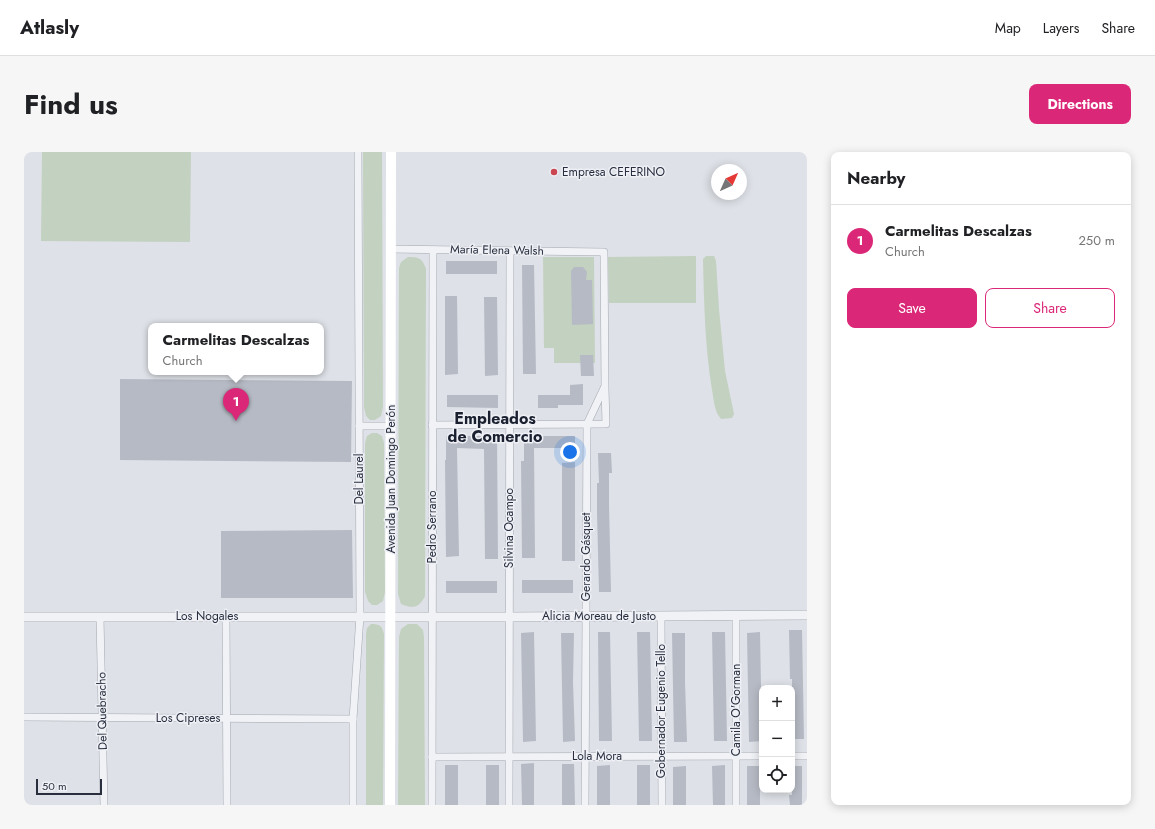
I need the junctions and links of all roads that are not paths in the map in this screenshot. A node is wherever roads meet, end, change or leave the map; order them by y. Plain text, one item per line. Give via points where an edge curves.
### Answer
1 (358, 152) edge
2 (391, 152) edge
3 (390, 249) junction
4 (432, 250) junction
5 (510, 251) junction
6 (604, 252) joint
7 (605, 386) junction
8 (510, 424) junction
9 (587, 424) junction
10 (432, 425) junction
11 (359, 426) junction
12 (390, 426) junction
13 (807, 615) edge
14 (100, 616) junction
15 (226, 616) junction
16 (360, 616) junction
17 (391, 616) junction
18 (432, 616) junction
19 (661, 616) junction
20 (736, 616) junction
21 (24, 617) edge
22 (509, 617) junction
23 (586, 617) junction
24 (24, 717) edge
25 (102, 718) junction
26 (226, 718) junction
27 (352, 719) junction
28 (585, 756) junction
29 (662, 756) junction
30 (736, 756) junction
31 (759, 756) edge
32 (795, 756) edge
33 (807, 756) edge
34 (432, 757) junction
35 (509, 757) junction
36 (104, 805) edge
37 (227, 805) edge
38 (353, 805) edge
39 (390, 805) edge
40 (432, 805) edge
41 (509, 805) edge
42 (585, 805) edge
43 (662, 805) edge
44 (736, 805) edge

1 - 11 street, Del Laurel
2 - 3 main road, Avenida Juan Domingo Perón
3 - 4 street, María Elena Walsh
3 - 12 main road, Avenida Juan Domingo Perón
4 - 5 street, María Elena Walsh
4 - 10 street, Pedro Serrano
5 - 6 street, María Elena Walsh
5 - 8 street, Silvina Ocampo
6 - 7 street, Gerardo Gásquet
7 - 9 street, Gerardo Gásquet
7 - 9 street, Gerardo Gásquet via 606,424
8 - 9 street
8 - 10 street
8 - 22 street, Silvina Ocampo
9 - 23 street, Gerardo Gásquet
10 - 18 street, Pedro Serrano
11 - 12 street
11 - 16 street, Del Laurel
12 - 17 main road, Avenida Juan Domingo Perón
13 - 20 street, Alicia Moreau de Justo
14 - 15 street, Los Nogales
14 - 21 street, Los Nogales
14 - 25 street, Del Quebracho
15 - 16 street, Los Nogales
15 - 26 street
16 - 17 street, Los Nogales
16 - 27 street, Del Laurel
17 - 18 street, Alicia Moreau de Justo
17 - 39 main road, Avenida Juan Domingo Perón
18 - 22 street, Alicia Moreau de Justo
18 - 34 street, Pedro Serrano
19 - 20 street, Alicia Moreau de Justo
19 - 23 street, Alicia Moreau de Justo
19 - 29 street, Gobernador Eugenio Tello
20 - 30 street, Camila O'Gorman
22 - 23 street, Alicia Moreau de Justo
22 - 35 street, Silvina Ocampo
23 - 28 street, Gerardo Gásquet
24 - 25 street, Los Cipreses
25 - 26 street, Los Cipreses
25 - 36 street, Del Quebracho
26 - 27 street, Los Cipreses
26 - 37 street
27 - 38 street, Del Laurel
28 - 29 street, Lola Mora
28 - 35 street, Lola Mora
28 - 42 street, Gerardo Gásquet
29 - 30 street, Lola Mora
29 - 43 street, Gobernador Eugenio Tello
30 - 31 street, Lola Mora
30 - 44 street, Camila O'Gorman
32 - 33 street
34 - 35 street, Lola Mora
34 - 40 street, Pedro Serrano
35 - 41 street, Silvina Ocampo

